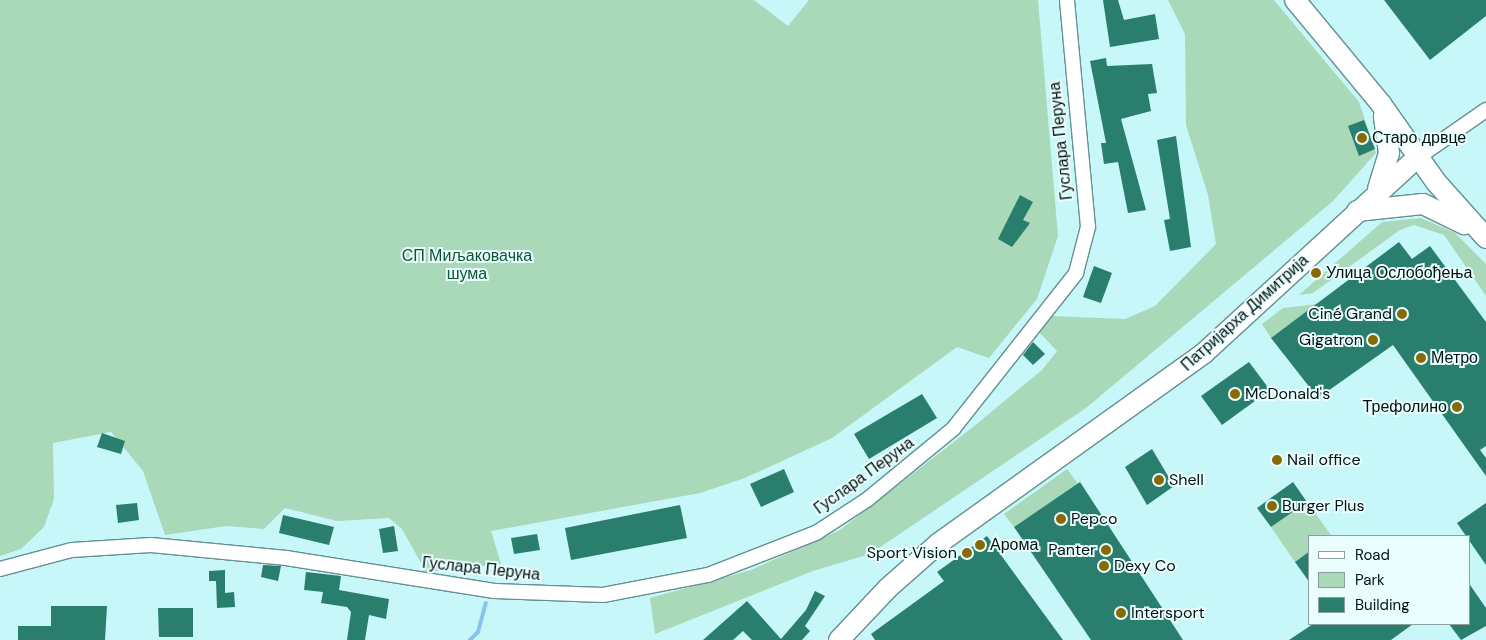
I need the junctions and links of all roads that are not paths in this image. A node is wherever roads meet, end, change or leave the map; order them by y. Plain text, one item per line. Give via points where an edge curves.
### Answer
1 (1067, 0) edge
2 (1295, 0) edge
3 (1381, 104) junction
4 (1486, 110) edge
5 (1418, 158) junction
6 (1374, 193) junction
7 (1357, 210) junction
8 (1486, 238) edge
9 (0, 570) edge
10 (839, 640) edge

1 - 9 street, Гуслара Перуна via 1088,227 1076,273 953,429 868,499 816,533 708,575 603,595 494,591 286,558 151,546 72,550
2 - 3 main road
3 - 5 main road
3 - 6 main road via 1389,154 1384,176
4 - 5 street
5 - 6 main road, Патријарха Димитрија
5 - 8 main road
6 - 7 main road, Патријарха Димитрија
7 - 8 main road via 1428,205
7 - 10 main road, Патријарха Димитрија via 1204,353 939,544 888,588

